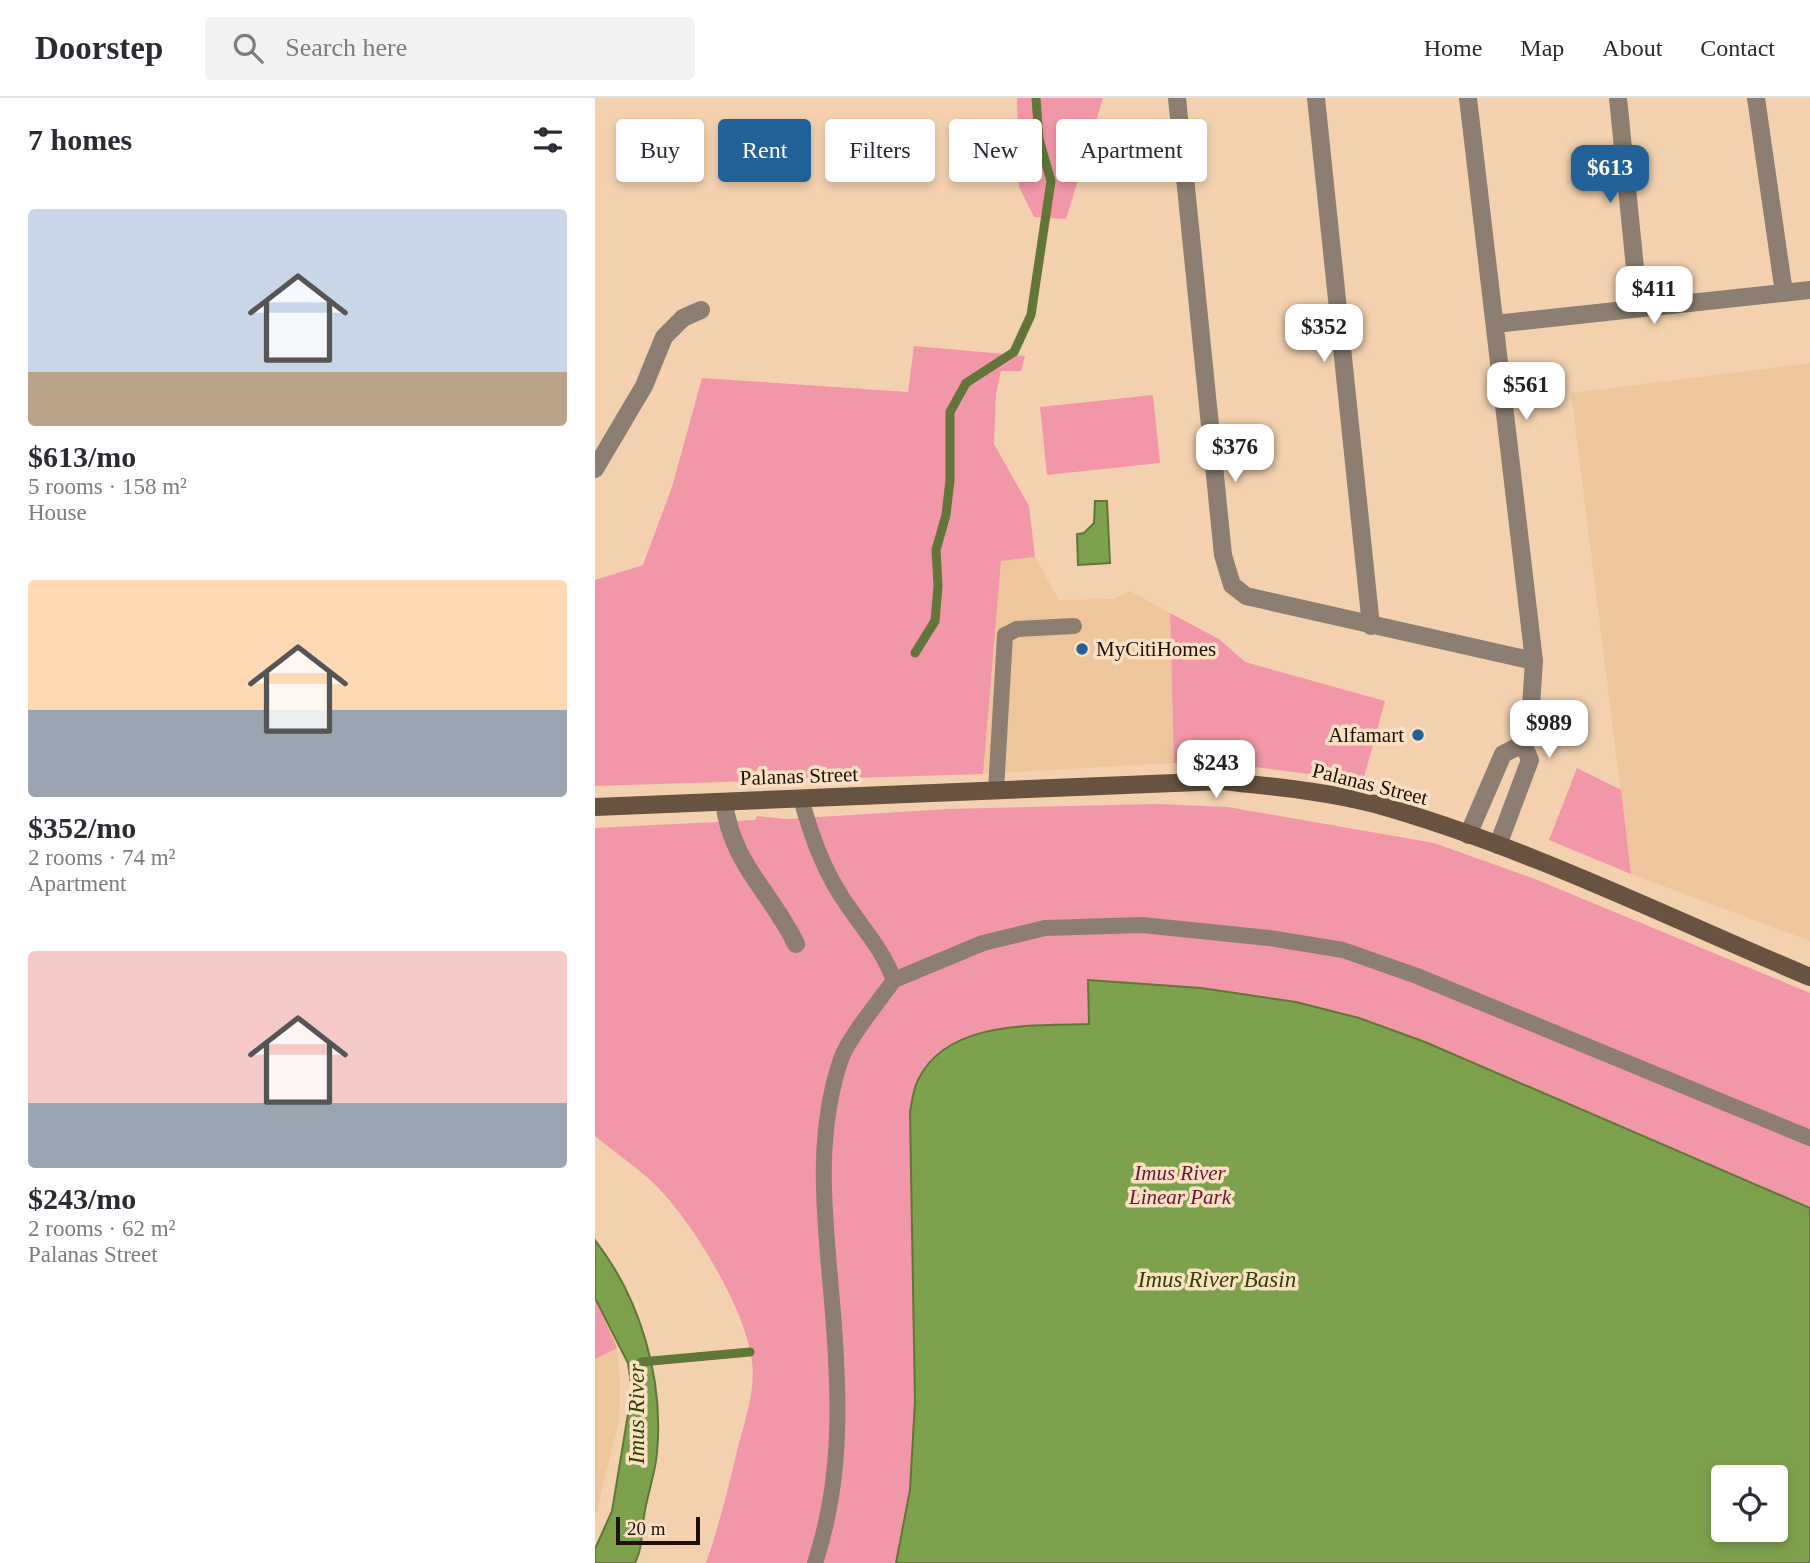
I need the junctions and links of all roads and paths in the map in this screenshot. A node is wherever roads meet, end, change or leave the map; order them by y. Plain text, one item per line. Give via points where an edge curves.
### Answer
1 (1177, 98) edge
2 (1316, 98) edge
3 (1468, 98) edge
4 (1618, 98) edge
5 (1756, 98) edge
6 (1810, 290) edge
7 (1784, 293) junction
8 (1639, 308) junction
9 (701, 310) dead end
10 (1495, 324) junction
11 (595, 469) edge
12 (1074, 626) dead end
13 (1371, 626) junction
14 (1534, 661) junction
15 (1523, 744) junction
16 (996, 790) junction
17 (801, 799) junction
18 (724, 802) junction
19 (595, 807) edge
20 (1468, 835) junction
21 (1499, 845) junction
22 (796, 944) dead end
23 (1810, 977) edge
24 (894, 980) junction
25 (1810, 1138) edge
26 (815, 1563) edge

1 - 13 street via 1223,555 1232,585 1246,596
2 - 13 street
3 - 10 street
4 - 8 street
5 - 7 street
6 - 7 street
7 - 8 street
8 - 10 street
9 - 11 street via 683,318 664,337 644,386
10 - 14 street
12 - 16 lane via 1017,629 1005,635
13 - 14 street
14 - 15 street
15 - 20 street via 1503,754
15 - 21 street via 1530,760
16 - 17 main road, Palanas Street
16 - 20 main road, Palanas Street via 1223,781 1322,792
17 - 18 main road, Palanas Street
17 - 24 lane via 811,836 837,889 884,955
18 - 19 main road, Palanas Street
18 - 22 street via 727,828 740,859
20 - 21 main road, Palanas Street
21 - 23 main road, Palanas Street
24 - 25 lane via 983,943 1045,928 1142,925 1343,950 1417,976
24 - 26 lane via 841,1056 828,1108 823,1170 834,1327 836,1483

